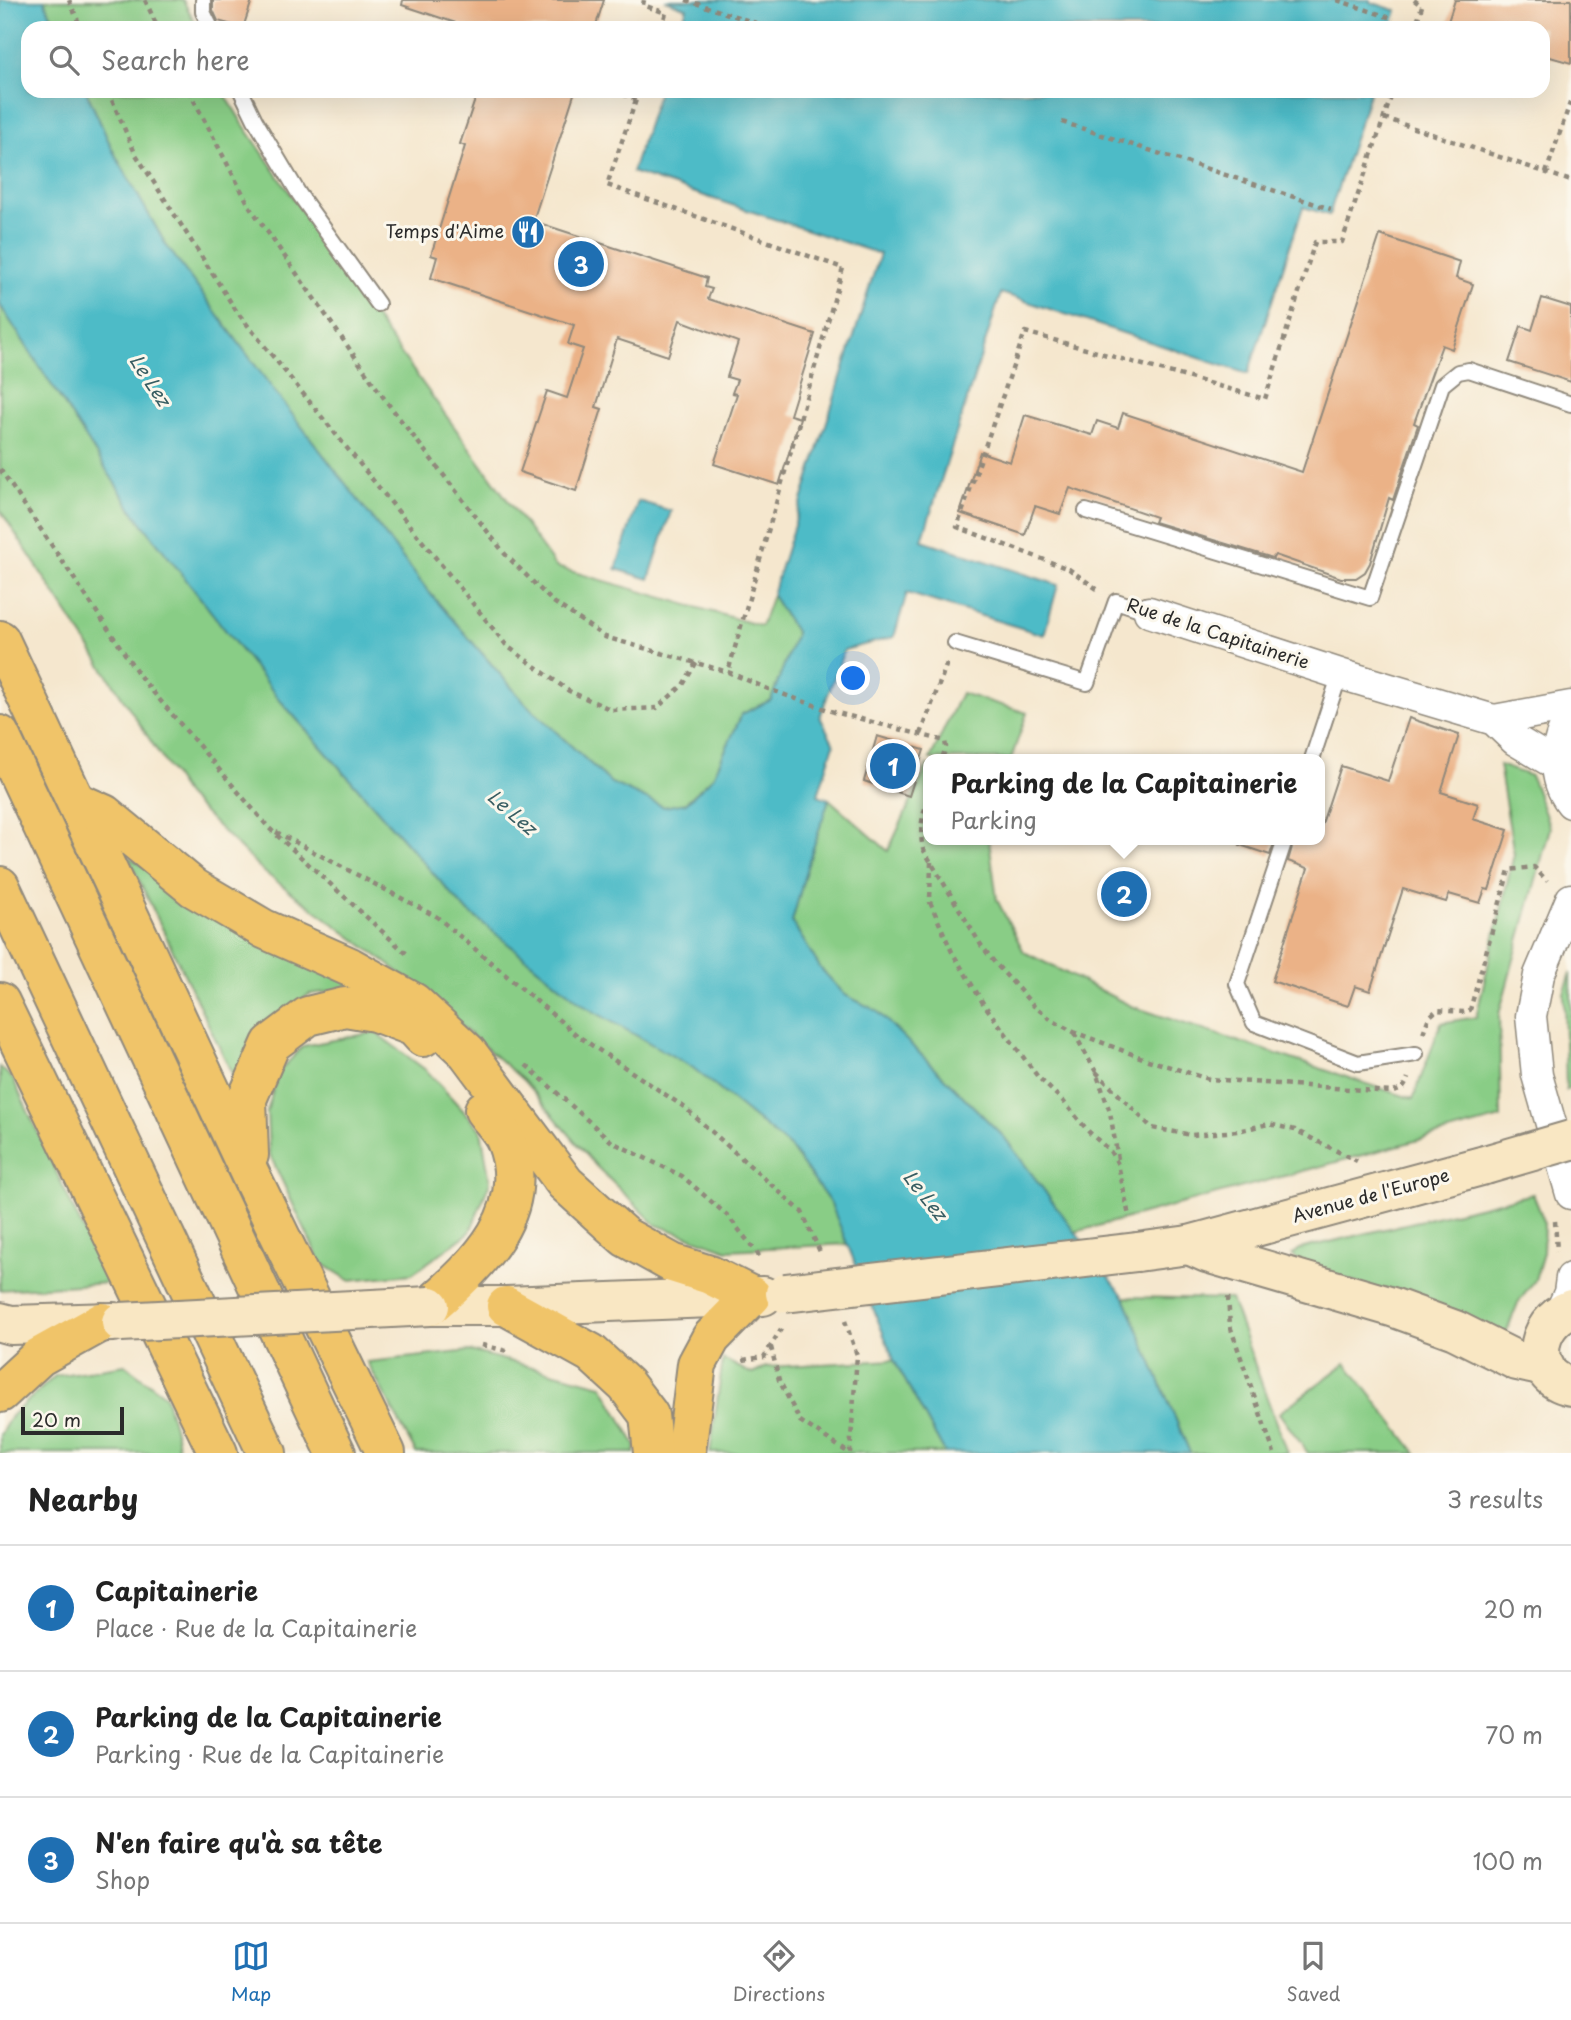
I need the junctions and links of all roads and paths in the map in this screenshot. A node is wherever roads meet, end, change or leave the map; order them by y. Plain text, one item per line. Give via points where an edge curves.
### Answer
1 (69, 0) edge
2 (145, 0) edge
3 (202, 0) edge
4 (645, 0) edge
5 (686, 0) edge
6 (1337, 0) edge
7 (1414, 0) edge
8 (1394, 19) dead end
9 (78, 21) edge
10 (155, 21) edge
11 (208, 21) edge
12 (663, 21) edge
13 (750, 21) edge
14 (1417, 21) edge
15 (111, 98) edge
16 (193, 98) edge
17 (244, 98) edge
18 (633, 98) edge
19 (1391, 98) edge
20 (636, 99) joint
21 (1571, 100) edge
22 (1384, 118) junction
23 (1062, 122) dead end
24 (1546, 173) junction
25 (1571, 181) edge
26 (1331, 209) dead end
27 (378, 304) dead end
28 (1571, 404) edge
29 (0, 469) edge
30 (1086, 511) dead end
31 (1116, 601) junction
32 (1149, 612) joint
33 (0, 640) edge
34 (955, 643) dead end
35 (696, 663) junction
36 (728, 672) junction
37 (1340, 674) junction
38 (940, 681) dead end
39 (1571, 706) edge
40 (1571, 718) edge
41 (1494, 720) junction
42 (921, 734) junction
43 (0, 735) edge
44 (944, 754) edge
45 (1314, 754) edge
46 (1557, 765) junction
47 (77, 802) junction
48 (1571, 803) edge
49 (269, 828) junction
50 (1283, 845) edge
51 (931, 862) dead end
52 (0, 887) edge
53 (1571, 899) edge
54 (413, 960) dead end
55 (0, 1002) edge
56 (1074, 1032) dead end
57 (0, 1045) edge
58 (1416, 1054) dead end
59 (522, 1062) dead end
60 (32, 1072) junction
61 (1096, 1072) junction
62 (1571, 1140) edge
63 (1359, 1163) dead end
64 (1118, 1164) junction
65 (250, 1174) junction
66 (1571, 1194) edge
67 (1134, 1238) junction
68 (1198, 1249) junction
69 (823, 1260) dead end
70 (769, 1295) junction
71 (1228, 1297) dead end
72 (1567, 1300) edge
73 (430, 1306) junction
74 (506, 1306) junction
75 (845, 1320) dead end
76 (111, 1322) junction
77 (4, 1325) edge
78 (770, 1346) dead end
79 (1558, 1377) edge
80 (0, 1393) edge
81 (209, 1444) edge
82 (267, 1453) edge
83 (335, 1453) edge
84 (386, 1453) edge
85 (653, 1453) edge
86 (686, 1453) edge
87 (850, 1453) edge
88 (1274, 1453) edge

1 - 9 path
2 - 10 path
3 - 11 lane
4 - 12 path via 643,5 666,13
5 - 13 path
6 - 8 path
7 - 14 path via 1422,6
15 - 35 path via 135,153 237,312 508,646 569,691 612,710 657,708 682,685
16 - 35 path via 250,207 386,401 505,554 552,601 605,637
17 - 27 lane via 299,194
18 - 20 path
19 - 22 path
20 - 36 path via 607,185 843,268
21 - 24 path
22 - 24 path
22 - 31 path via 1342,242 1315,243 1265,400 1026,332 957,527 1069,569
23 - 26 path
24 - 25 path
28 - 30 lane via 1469,370 1458,372 1443,385 1370,598
29 - 49 path via 142,679
31 - 32 lane, Rue de la Capitainerie
31 - 34 lane, Rue de la Capitainerie via 1087,683
32 - 37 street, Rue de la Capitainerie
33 - 47 main road
35 - 36 path
36 - 42 path via 834,712
37 - 41 street, Rue de la Capitainerie
37 - 45 lane
38 - 42 path
39 - 41 street, Rue de la Capitainerie
40 - 46 street via 1559,742
41 - 46 street, Rue de la Capitainerie via 1515,740
42 - 44 path via 945,741
43 - 83 main road
46 - 48 street
47 - 65 main road
47 - 70 main road via 104,814 194,888 264,929 350,967 413,1002 467,1052 565,1183 625,1237 671,1263
49 - 54 path
49 - 69 path via 437,917 578,1036 684,1107 802,1212
50 - 58 lane via 1237,984 1254,1023 1358,1063
51 - 64 path via 930,902 952,952 983,1003 1038,1077
52 - 82 main road
53 - 66 street via 1539,975 1531,1016 1537,1075
55 - 60 main road
56 - 61 path
57 - 60 main road
59 - 70 path via 612,1142 682,1176 728,1216 758,1254
60 - 81 main road
61 - 63 path via 1152,1128 1192,1135 1269,1124 1295,1130
61 - 64 path via 1111,1112
62 - 68 main road, Avenue de l'Europe, bridge
64 - 67 path
65 - 73 main road via 247,1099 271,1044 308,1016 345,1007 375,1012 414,1027 454,1069 506,1140 515,1178 505,1220 484,1256
65 - 84 main road
67 - 68 main road, Avenue de l'Europe
67 - 70 main road, Avenue de l'Europe, bridge
68 - 79 main road via 1391,1307 1455,1330
70 - 74 main road, Avenue de l'Europe
70 - 86 main road via 711,1338 697,1364
71 - 88 path via 1230,1326
72 - 79 main road via 1550,1320 1540,1343 1540,1356
73 - 74 main road, Avenue de l'Europe
73 - 76 main road, Avenue de l'Europe, bridge
74 - 85 main road via 591,1353 626,1385 649,1415
75 - 87 path via 857,1355
76 - 77 main road, Avenue de l'Europe
76 - 80 main road via 39,1357
78 - 87 path via 779,1380 800,1422

